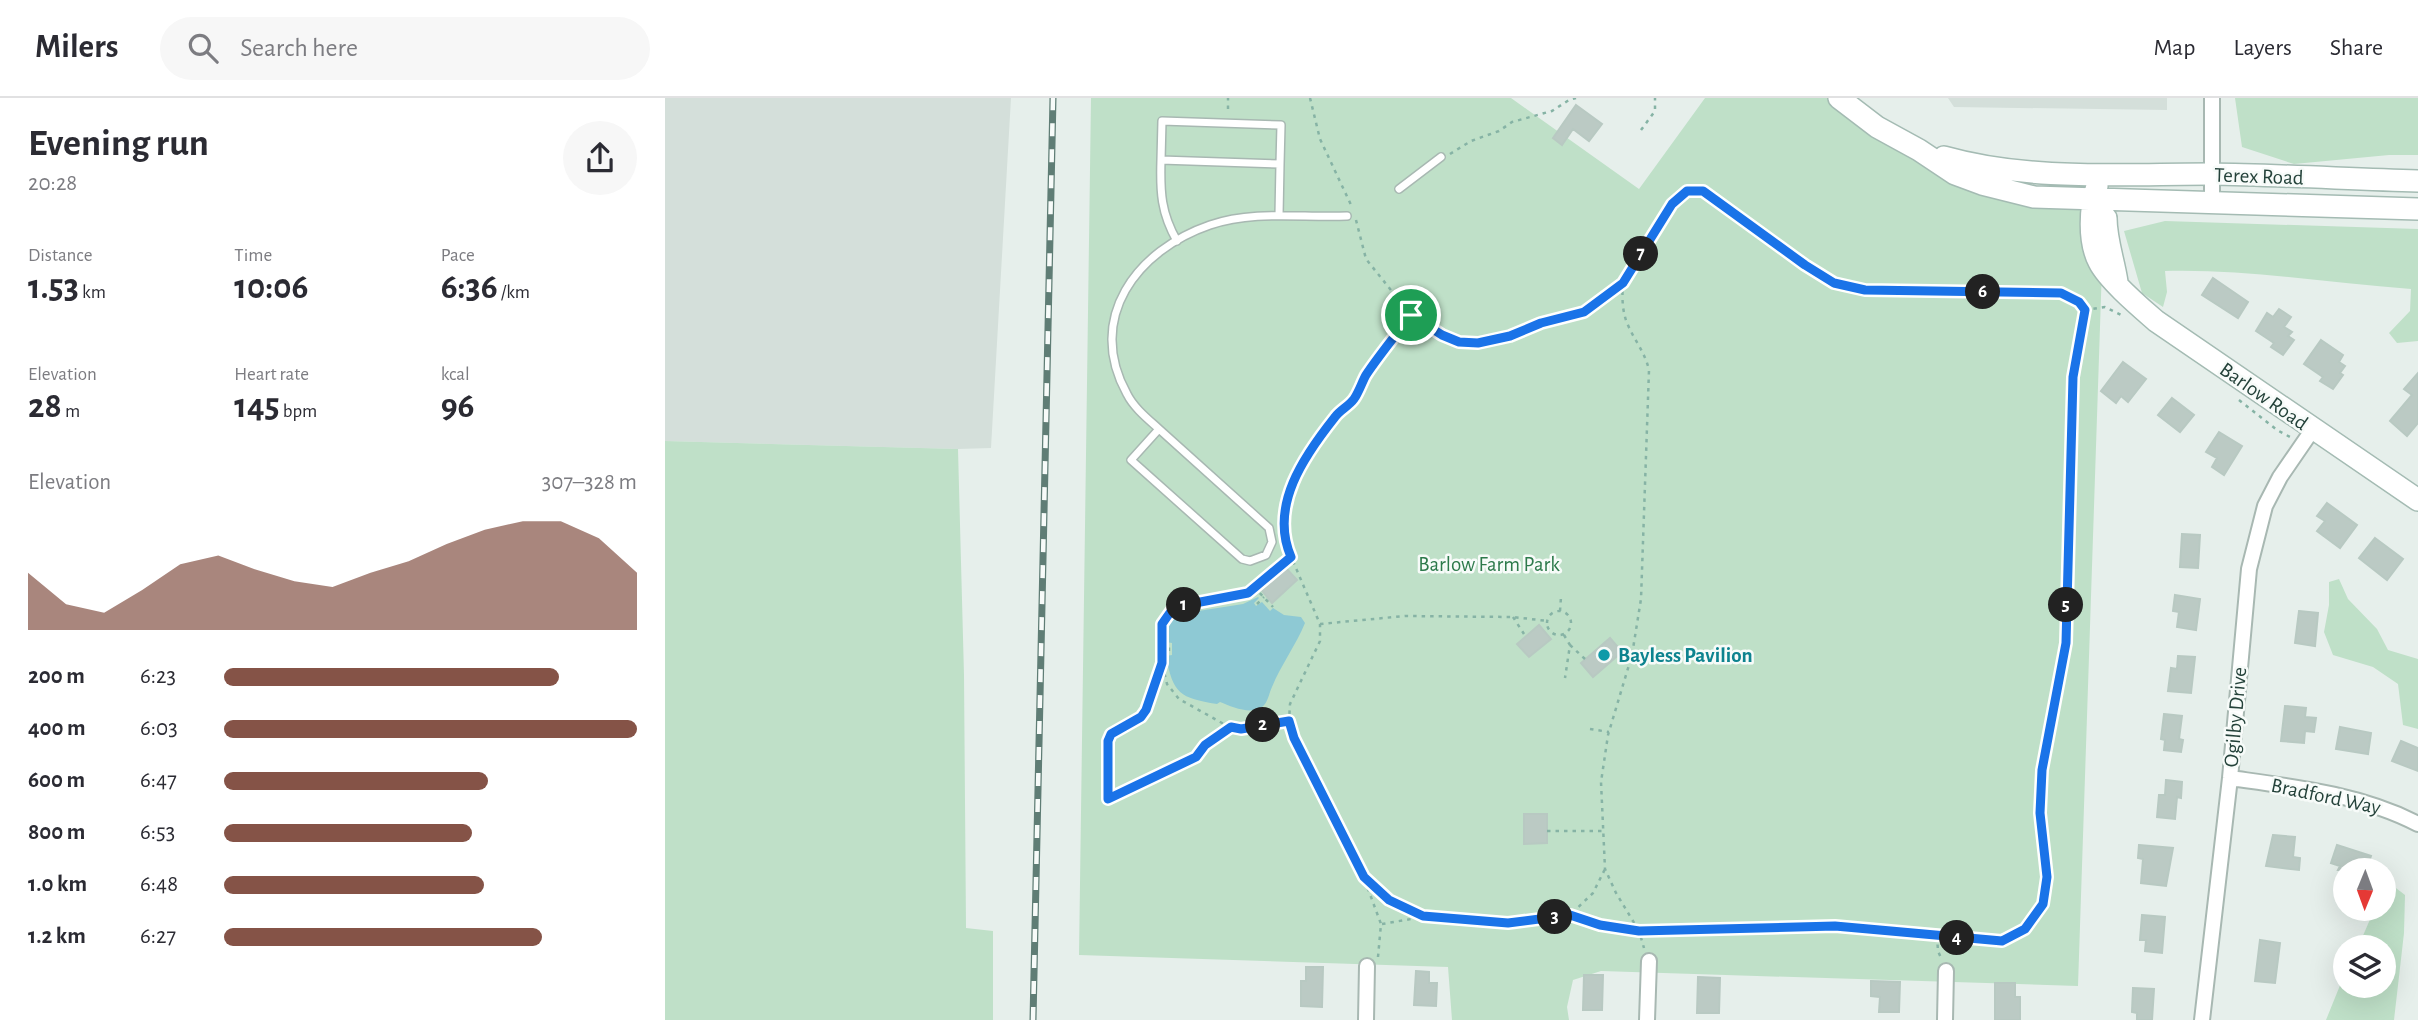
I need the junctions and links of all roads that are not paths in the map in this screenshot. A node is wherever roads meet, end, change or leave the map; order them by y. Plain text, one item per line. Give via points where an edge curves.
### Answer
1 (1839, 98) edge
2 (2213, 98) edge
3 (1919, 149) junction
4 (1441, 157) road end
5 (1161, 160) junction
6 (1280, 164) junction
7 (2101, 174) junction
8 (2212, 174) junction
9 (2418, 181) edge
10 (1399, 189) dead end
11 (2099, 200) junction
12 (2212, 203) junction
13 (2418, 209) edge
14 (1279, 215) junction
15 (1347, 216) dead end
16 (1177, 241) junction
17 (1159, 429) junction
18 (2313, 429) junction
19 (2418, 500) edge
20 (2230, 778) junction
21 (2418, 824) edge
22 (1649, 961) road end
23 (1367, 966) road end
24 (1946, 971) road end
25 (1366, 1020) edge
26 (1647, 1020) edge
27 (1945, 1020) edge
28 (2202, 1020) edge

1 - 3 street via 1877,127
2 - 8 street
3 - 7 street via 1974,165
3 - 11 street via 1955,174 1982,184 2034,197
4 - 10 lane
5 - 6 lane
5 - 6 lane via 1162,121 1268,124 1281,125
5 - 16 lane via 1161,202
6 - 14 lane
7 - 8 street, Terex Road
7 - 11 street, Barlow Road
8 - 9 street, Terex Road
8 - 12 street
11 - 12 street, Terex Road
11 - 18 street, Barlow Road via 2093,242 2098,261 2117,284 2156,321
12 - 13 street, Terex Road
14 - 15 lane
14 - 16 lane via 1209,225
16 - 17 lane via 1139,269 1127,285 1112,329 1114,355 1127,396
17 - 17 lane via 1269,528 1272,542 1266,555 1242,559 1131,460
18 - 19 street, Barlow Road
18 - 20 street, Ogilby Drive via 2276,485 2257,534 2249,569
20 - 21 street, Bradford Way via 2359,800
20 - 28 street, Ogilby Drive
22 - 26 street
23 - 25 street
24 - 27 street

